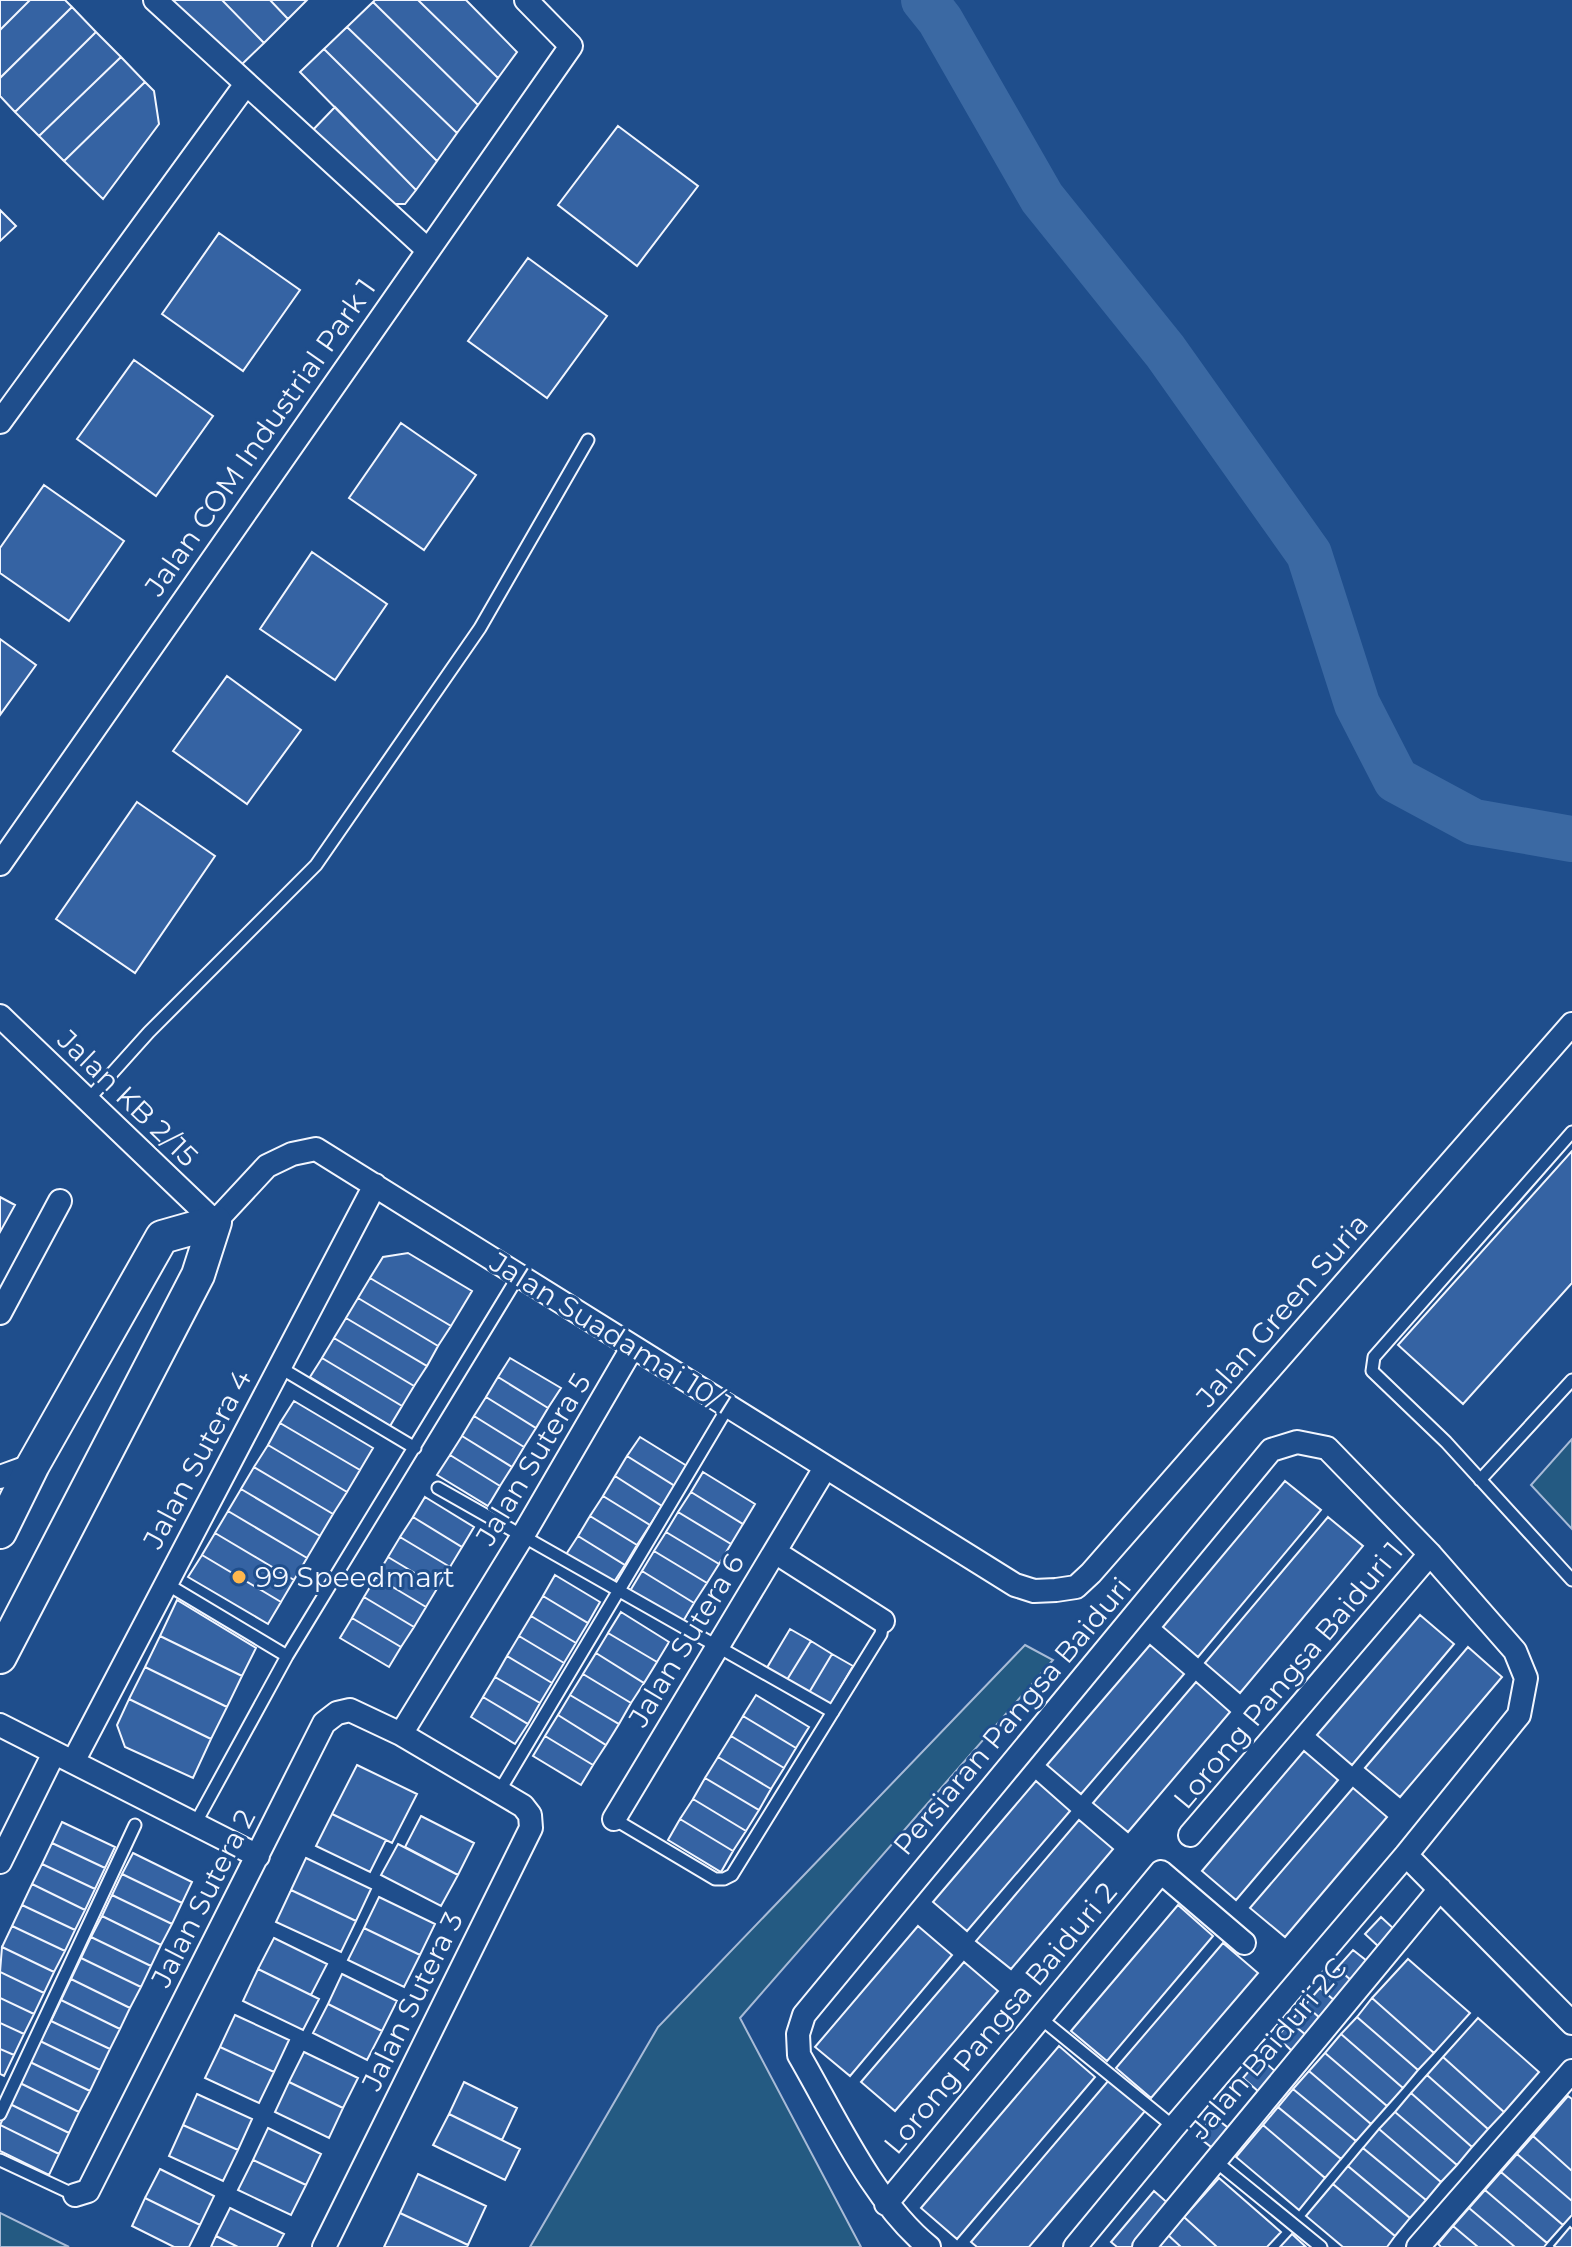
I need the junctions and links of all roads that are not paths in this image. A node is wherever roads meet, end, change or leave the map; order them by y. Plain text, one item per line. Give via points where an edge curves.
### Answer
1 (155, 0) edge
2 (526, 0) edge
3 (246, 84) junction
4 (428, 250) junction
5 (0, 422) edge
6 (588, 440) dead end
7 (0, 864) edge
8 (0, 1016) edge
9 (1572, 1024) edge
10 (87, 1101) junction
11 (1572, 1132) edge
12 (375, 1185) junction
13 (60, 1201) dead end
14 (215, 1222) junction
15 (519, 1275) junction
16 (0, 1313) edge
17 (632, 1348) junction
18 (279, 1367) junction
19 (1572, 1380) edge
20 (728, 1407) junction
21 (415, 1448) junction
22 (33, 1465) junction
23 (825, 1468) junction
24 (0, 1477) edge
25 (1480, 1480) junction
26 (438, 1488) dead end
27 (0, 1532) edge
28 (522, 1537) junction
29 (775, 1552) junction
30 (1430, 1554) junction
31 (1572, 1580) edge
32 (165, 1583) junction
33 (1015, 1585) joint
34 (618, 1590) junction
35 (883, 1621) joint
36 (717, 1644) junction
37 (287, 1656) junction
38 (0, 1657) edge
39 (833, 1712) junction
40 (0, 1725) edge
41 (401, 1734) junction
42 (64, 1758) junction
43 (500, 1790) junction
44 (614, 1819) joint
45 (195, 1824) junction
46 (135, 1825) dead end
47 (1190, 1835) dead end
48 (1406, 1855) junction
49 (258, 1856) junction
50 (0, 1862) edge
51 (1440, 1889) junction
52 (1244, 1943) dead end
53 (1039, 2017) junction
54 (1572, 2023) edge
55 (1572, 2071) edge
56 (0, 2114) edge
57 (1174, 2127) junction
58 (0, 2160) edge
59 (1214, 2160) junction
60 (75, 2195) joint
61 (886, 2204) junction
62 (324, 2247) edge
63 (929, 2247) edge
64 (1075, 2247) edge
65 (1144, 2247) edge
66 (1321, 2247) edge
67 (1418, 2247) edge

1 - 3 street
2 - 4 street, Jalan COM Industrial Park 1 via 571,46
3 - 4 street
3 - 5 street
4 - 7 street, Jalan COM Industrial Park 1
6 - 10 lane via 480,628 316,865
8 - 10 street, Jalan KB 2/15
9 - 33 street, Jalan Green Suria via 1091,1573 1076,1587 1034,1591
10 - 14 street, Jalan KB 2/15
11 - 25 lane via 1372,1364 1372,1371
12 - 14 street, Jalan Suadamai 10/1 via 316,1149 292,1154 267,1166
12 - 15 street, Jalan Suadamai 10/1
12 - 18 street, Jalan Sutera 4
13 - 16 street
14 - 22 street via 162,1237
14 - 38 street, Jalan Suadamai 10/1 via 198,1275
15 - 17 street, Jalan Suadamai 10/1
15 - 21 lane
17 - 20 street, Jalan Suadamai 10/1
17 - 28 street, Jalan Sutera 5
18 - 21 lane
18 - 32 street, Jalan Sutera 4
19 - 25 lane
20 - 23 street, Jalan Suadamai 10/1
20 - 34 lane
21 - 37 lane
22 - 24 street
22 - 27 street
23 - 29 street, Jalan Sutera 6
23 - 33 street, Jalan Suadamai 10/1
25 - 31 lane
26 - 28 lane
28 - 34 lane
28 - 41 street, Jalan Sutera 5
29 - 35 street
29 - 36 street, Jalan Sutera 6
30 - 47 street, Lorong Pangsa Baiduri 1
30 - 48 street, Persiaran Pangsa Baiduri via 1515,1651 1526,1678 1519,1715
30 - 61 street, Persiaran Pangsa Baiduri via 1327,1448 1297,1442 1271,1450 804,2015 799,2055
32 - 37 lane
32 - 42 street, Jalan Sutera 4
34 - 36 lane
34 - 43 lane
35 - 39 lane via 881,1634
36 - 39 lane
36 - 44 street, Jalan Sutera 6
37 - 45 lane
39 - 44 lane via 732,1875 724,1879 715,1879
40 - 42 street
41 - 43 street, Jalan Sutera 2
41 - 49 street, Jalan Sutera 2 via 350,1710 324,1723
42 - 45 street
42 - 50 street, Jalan Sutera 4 via 44,1774
43 - 62 street, Jalan Sutera 3 via 523,1806 531,1828
45 - 49 street
46 - 56 lane
48 - 51 street
48 - 57 street
49 - 60 street, Jalan Sutera 2 via 88,2191
51 - 54 street
51 - 59 street, Jalan Baiduri 2C
52 - 53 street, Lorong Pangsa Baiduri 2 via 1161,1872
53 - 57 lane
53 - 61 street, Lorong Pangsa Baiduri 2
55 - 67 street
57 - 64 street
58 - 60 lane, Jalan Sutera 2
59 - 65 street, Jalan Baiduri 2C
59 - 66 lane
61 - 63 street, Persiaran Pangsa Baiduri

